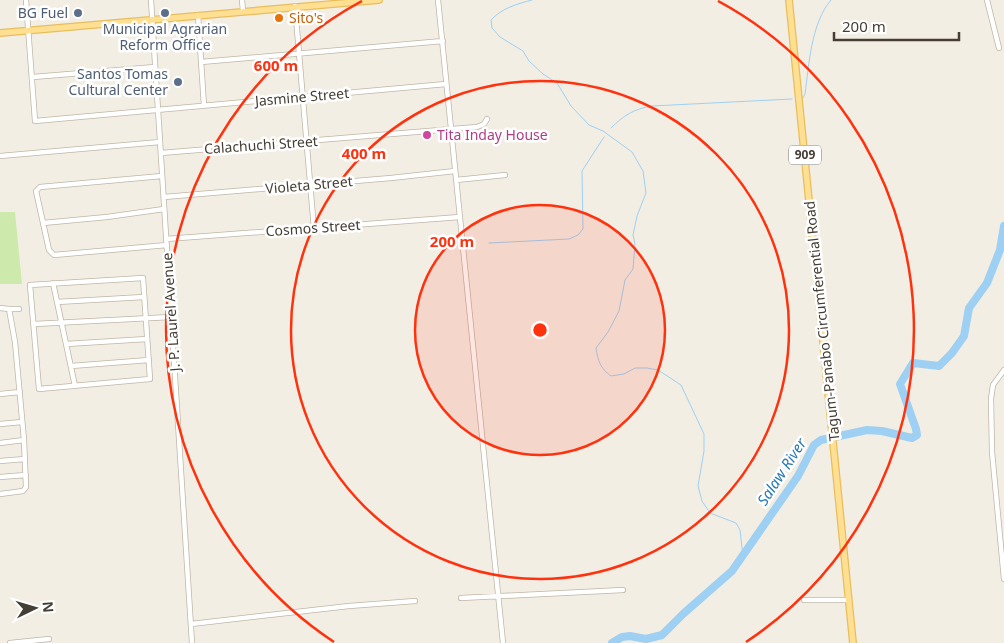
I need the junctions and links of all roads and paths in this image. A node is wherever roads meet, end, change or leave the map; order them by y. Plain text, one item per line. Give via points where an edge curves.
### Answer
1 (26, 0) edge
2 (151, 0) edge
3 (242, 0) edge
4 (379, 0) edge
5 (438, 0) edge
6 (789, 0) edge
7 (987, 0) edge
8 (295, 6) junction
9 (242, 11) junction
10 (198, 15) junction
11 (152, 19) junction
12 (29, 31) junction
13 (0, 33) edge
14 (443, 41) junction
15 (999, 48) dead end
16 (299, 53) junction
17 (202, 62) junction
18 (155, 67) junction
19 (33, 77) junction
20 (446, 84) junction
21 (302, 97) junction
22 (204, 106) junction
23 (158, 110) junction
24 (486, 120) dead end
25 (450, 129) junction
26 (307, 141) junction
27 (160, 142) junction
28 (161, 153) junction
29 (0, 156) edge
30 (455, 171) junction
31 (505, 175) dead end
32 (162, 176) junction
33 (456, 180) junction
34 (311, 185) junction
35 (164, 197) junction
36 (164, 210) junction
37 (460, 216) junction
38 (44, 223) junction
39 (314, 228) junction
40 (166, 239) junction
41 (167, 245) junction
42 (53, 283) junction
43 (144, 296) junction
44 (57, 302) junction
45 (0, 308) edge
46 (9, 309) junction
47 (19, 309) dead end
48 (171, 316) junction
49 (146, 318) junction
50 (62, 323) junction
51 (34, 324) junction
52 (147, 339) junction
53 (66, 344) junction
54 (149, 360) junction
55 (71, 366) junction
56 (1004, 370) edge
57 (76, 386) junction
58 (20, 392) junction
59 (0, 394) edge
60 (22, 422) junction
61 (0, 424) edge
62 (24, 440) junction
63 (0, 443) edge
64 (25, 459) junction
65 (0, 461) edge
66 (26, 475) junction
67 (0, 477) edge
68 (0, 494) edge
69 (1004, 579) edge
70 (623, 590) dead end
71 (498, 596) junction
72 (461, 598) dead end
73 (804, 600) dead end
74 (849, 600) junction
75 (415, 601) dead end
76 (190, 624) junction
77 (49, 639) dead end
78 (10, 643) edge
79 (192, 643) edge
80 (503, 643) edge
81 (853, 643) edge

1 - 12 street
2 - 11 street, J. P. Laurel Avenue
3 - 9 street
4 - 8 main road
5 - 14 street
6 - 74 main road, Tagum-Panabo Circumferential Road / 909
7 - 15 street
8 - 9 main road
8 - 16 street
9 - 10 main road
10 - 11 main road
10 - 17 street
11 - 12 main road
11 - 18 street, J. P. Laurel Avenue
12 - 13 main road
12 - 19 street
14 - 16 street
14 - 20 street
16 - 17 street
16 - 21 street
17 - 22 street
18 - 19 street
18 - 23 street, J. P. Laurel Avenue
19 - 23 street, Jasmine Street via 35,120
20 - 21 street, Jasmine Street
20 - 25 street
21 - 22 street, Jasmine Street
21 - 26 street
22 - 23 street, Jasmine Street
23 - 27 street, J. P. Laurel Avenue
24 - 25 street, Calachuchi Street via 477,127
25 - 26 street, Calachuchi Street
25 - 30 street
26 - 28 street, Calachuchi Street
26 - 34 street
27 - 28 street, J. P. Laurel Avenue
27 - 29 street
28 - 32 street, J. P. Laurel Avenue
30 - 33 street
30 - 34 street, Violeta Street
31 - 33 street
32 - 35 street, J. P. Laurel Avenue
32 - 38 street via 38,187 36,191
33 - 37 street
34 - 35 street, Violeta Street
34 - 39 street
35 - 36 street, J. P. Laurel Avenue
36 - 38 street
36 - 40 street, J. P. Laurel Avenue
37 - 39 street, Cosmos Street
37 - 71 street
38 - 41 street via 49,250 54,255
39 - 40 street, Cosmos Street
40 - 41 street, J. P. Laurel Avenue
41 - 48 street, J. P. Laurel Avenue
42 - 43 street via 143,278
42 - 44 street
42 - 51 street via 30,285
43 - 44 street
43 - 49 street
44 - 50 street
45 - 46 street
46 - 47 street
46 - 58 street via 16,342
48 - 49 street
48 - 76 street, J. P. Laurel Avenue
49 - 50 street
49 - 52 street
50 - 51 street
50 - 53 street
51 - 57 street via 40,389
52 - 53 street
52 - 54 street
53 - 55 street
54 - 55 street
54 - 57 street via 150,379
55 - 57 street
56 - 69 street via 993,385 991,399 992,452
58 - 59 street
58 - 60 street
60 - 61 street
60 - 62 street
62 - 63 street
62 - 64 street
64 - 65 street
64 - 66 street
66 - 67 street
66 - 68 street via 24,491
70 - 71 street
71 - 72 street
71 - 80 street
73 - 74 street
74 - 81 main road, Tagum-Panabo Circumferential Road / 909
75 - 76 street
76 - 79 street, J. P. Laurel Avenue
77 - 78 street

